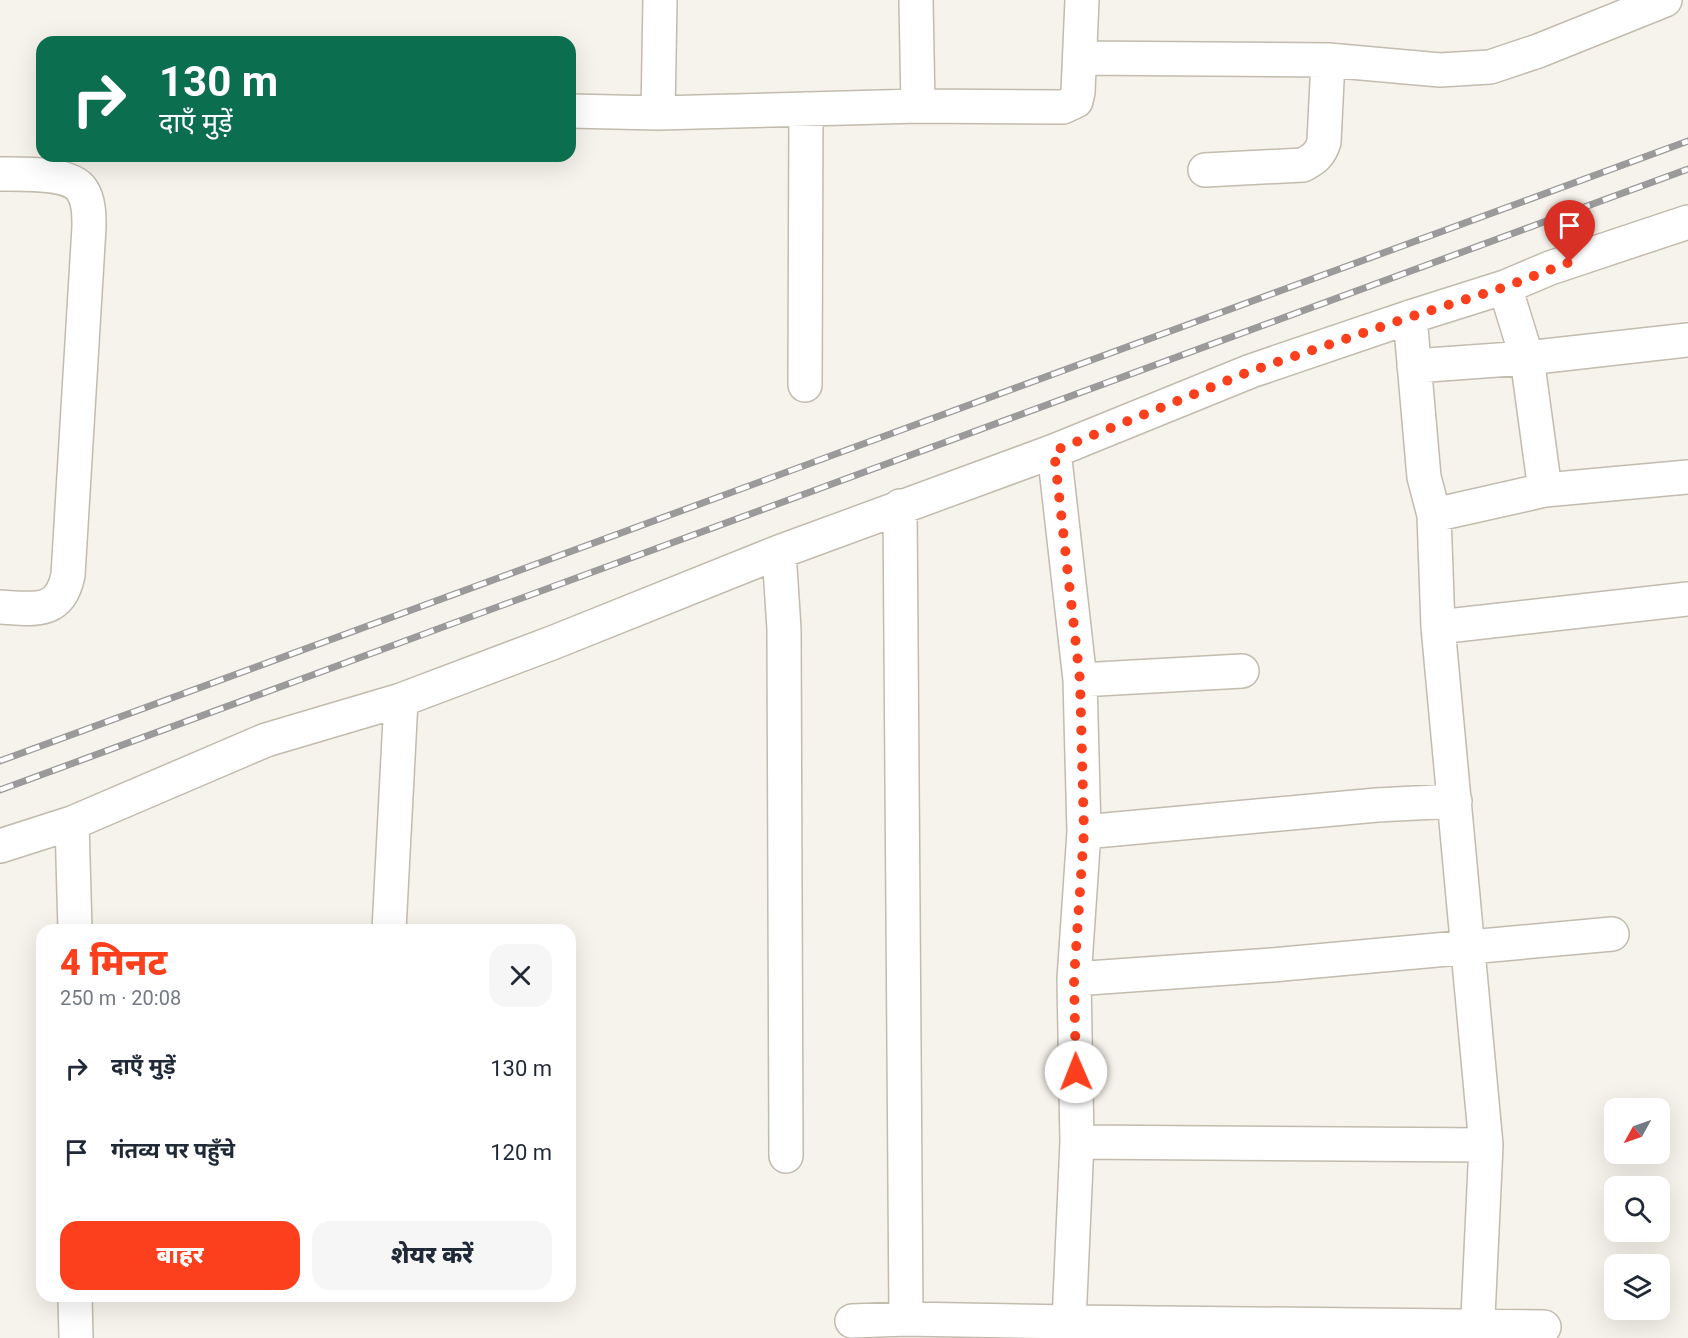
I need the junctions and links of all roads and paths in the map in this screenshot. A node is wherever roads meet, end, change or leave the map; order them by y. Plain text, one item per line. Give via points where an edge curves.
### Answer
1 (660, 0) edge
2 (916, 0) edge
3 (1082, 0) edge
4 (1665, 0) edge
5 (1081, 58) junction
6 (1328, 60) junction
7 (918, 106) junction
8 (806, 109) junction
9 (576, 111) edge
10 (658, 113) junction
11 (1206, 170) dead end
12 (0, 174) edge
13 (1688, 222) edge
14 (1505, 287) junction
15 (1410, 317) junction
16 (1688, 340) edge
17 (1527, 357) junction
18 (1414, 366) junction
19 (805, 385) dead end
20 (1054, 451) junction
21 (1688, 477) edge
22 (1545, 490) junction
23 (900, 506) junction
24 (1434, 515) junction
25 (779, 552) junction
26 (1688, 599) edge
27 (0, 607) edge
28 (1438, 627) junction
29 (1242, 671) dead end
30 (1080, 680) junction
31 (401, 700) junction
32 (1455, 801) junction
33 (72, 823) junction
34 (1084, 832) junction
35 (0, 846) edge
36 (75, 924) edge
37 (389, 924) edge
38 (1612, 934) dead end
39 (1468, 946) junction
40 (1074, 979) junction
41 (1077, 1142) junction
42 (1486, 1145) junction
43 (786, 1156) dead end
44 (75, 1302) edge
45 (906, 1319) junction
46 (852, 1321) dead end
47 (1069, 1322) junction
48 (1544, 1327) dead end
49 (1477, 1332) edge
50 (76, 1338) edge

1 - 10 street
2 - 7 street
3 - 5 street
4 - 6 street via 1490,67 1440,70
5 - 6 street
5 - 7 street via 1078,92 1072,104
6 - 11 street via 1324,142 1315,158 1303,165
7 - 8 street
8 - 10 street
8 - 19 street
9 - 10 street
12 - 27 street via 51,176 73,182 81,188 88,205 89,227 65,590 45,607
13 - 14 street
14 - 15 street
14 - 17 street
15 - 18 street
15 - 20 street via 1251,371
16 - 17 street
17 - 18 street
17 - 22 street
18 - 24 street via 1424,477
20 - 23 street
20 - 30 street
21 - 22 street
22 - 24 street
23 - 25 street
23 - 45 street
24 - 28 street
25 - 31 street
25 - 43 street via 784,640
26 - 28 street
28 - 32 street
29 - 30 street
30 - 34 street
31 - 33 street via 266,741
31 - 37 street
32 - 34 street
32 - 39 street
33 - 35 street
33 - 36 street
34 - 40 street
38 - 39 street
39 - 40 street
39 - 42 street
40 - 41 street
41 - 42 street
41 - 47 street
42 - 49 street
44 - 50 street
45 - 46 street
45 - 47 street
47 - 49 street
48 - 49 street

